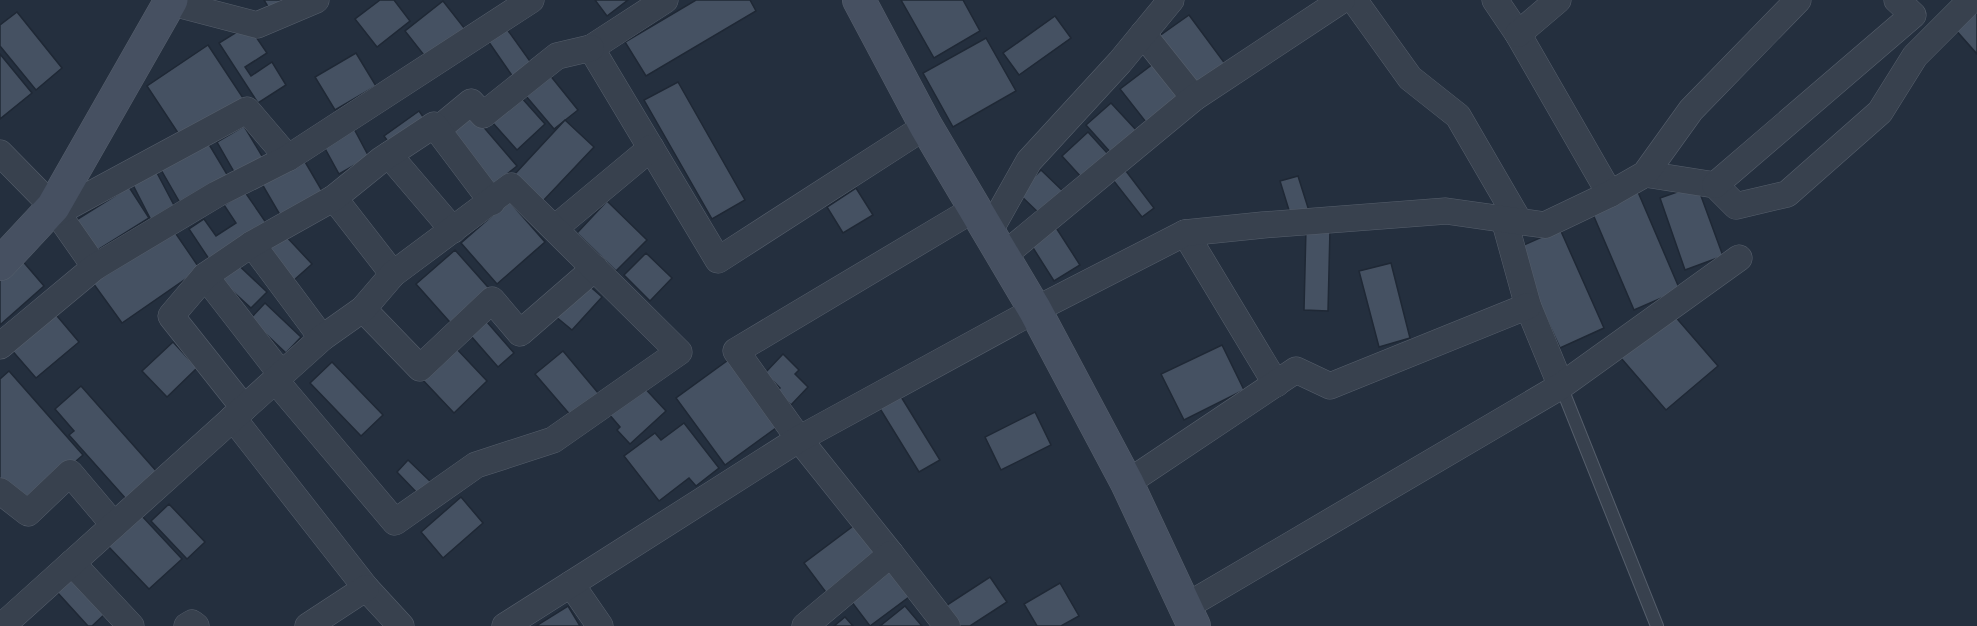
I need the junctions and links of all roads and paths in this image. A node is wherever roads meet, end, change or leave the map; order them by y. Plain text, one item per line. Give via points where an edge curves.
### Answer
1 (316, 0) edge
2 (531, 0) edge
3 (665, 0) edge
4 (859, 0) edge
5 (1171, 0) edge
6 (1342, 0) edge
7 (1354, 0) edge
8 (1495, 0) edge
9 (1558, 0) edge
10 (1798, 0) edge
11 (1897, 0) edge
12 (1971, 0) edge
13 (170, 1) edge
14 (1143, 34) junction
15 (1518, 34) junction
16 (591, 48) junction
17 (1194, 98) junction
18 (926, 126) junction
19 (437, 130) junction
20 (651, 148) junction
21 (0, 153) edge
22 (389, 155) junction
23 (288, 158) junction
24 (1645, 174) junction
25 (1715, 185) junction
26 (1610, 194) junction
27 (334, 198) junction
28 (492, 202) junction
29 (56, 209) junction
30 (1511, 220) junction
31 (555, 228) junction
32 (453, 230) junction
33 (988, 232) junction
34 (1185, 234) junction
35 (252, 244) junction
36 (1739, 258) dead end
37 (0, 264) edge
38 (95, 267) junction
39 (595, 268) junction
40 (393, 274) junction
41 (205, 276) junction
42 (1528, 306) junction
43 (363, 309) junction
44 (1035, 310) junction
45 (322, 338) junction
46 (0, 346) edge
47 (278, 377) junction
48 (1276, 384) junction
49 (1561, 386) junction
50 (238, 413) junction
51 (799, 439) junction
52 (1127, 483) junction
53 (0, 491) edge
54 (114, 525) junction
55 (891, 554) junction
56 (72, 562) junction
57 (571, 584) junction
58 (366, 588) junction
59 (1189, 616) edge
60 (2, 626) edge
61 (130, 626) edge
62 (187, 626) edge
63 (196, 626) edge
64 (308, 626) edge
65 (401, 626) edge
66 (504, 626) edge
67 (600, 626) edge
68 (805, 626) edge
69 (946, 626) edge
70 (1656, 626) edge

1 - 13 street via 257,25
2 - 23 street
3 - 16 street
4 - 18 main road
5 - 14 street
6 - 17 street
7 - 30 street via 1410,78 1458,116
8 - 15 street
9 - 15 street
10 - 24 street via 1691,110
11 - 25 street via 1913,15
12 - 25 street via 1915,56 1880,112 1787,194 1736,206
13 - 29 main road
14 - 17 street
14 - 33 street via 1029,161
15 - 26 street
16 - 19 street via 557,56 483,115 471,102
16 - 20 street
17 - 33 street
18 - 20 street via 718,260
18 - 33 main road
19 - 22 street via 434,125
19 - 28 street
20 - 31 street
21 - 29 street
22 - 27 street
22 - 32 street
23 - 29 street via 247,110
23 - 38 street via 217,194
24 - 25 street
24 - 26 street
26 - 30 street via 1545,225
27 - 35 street
27 - 40 street
28 - 31 street via 511,186
28 - 32 street
29 - 37 main road
29 - 38 street
30 - 34 street via 1446,211
30 - 42 street
31 - 39 street
32 - 40 street
33 - 44 main road
33 - 51 street via 736,351
34 - 44 street
34 - 48 street
35 - 41 street
35 - 45 street
36 - 49 street
38 - 46 street
39 - 43 street via 520,333 492,300 420,368
39 - 47 street via 679,351 554,440 476,465 395,522
40 - 43 street
41 - 47 street
41 - 50 street via 171,316
42 - 48 street via 1330,386 1296,370
42 - 49 street
43 - 45 street
44 - 51 street
44 - 52 main road
45 - 47 street
47 - 50 street
48 - 52 street
49 - 59 street
49 - 70 lane
50 - 54 street
50 - 58 street
51 - 55 street
51 - 57 street
52 - 59 main road
53 - 54 street via 28,513 70,473
54 - 56 street
55 - 68 street
55 - 69 street
56 - 60 street
56 - 61 street
57 - 66 street
57 - 67 street
58 - 64 street
58 - 65 street
62 - 63 street

